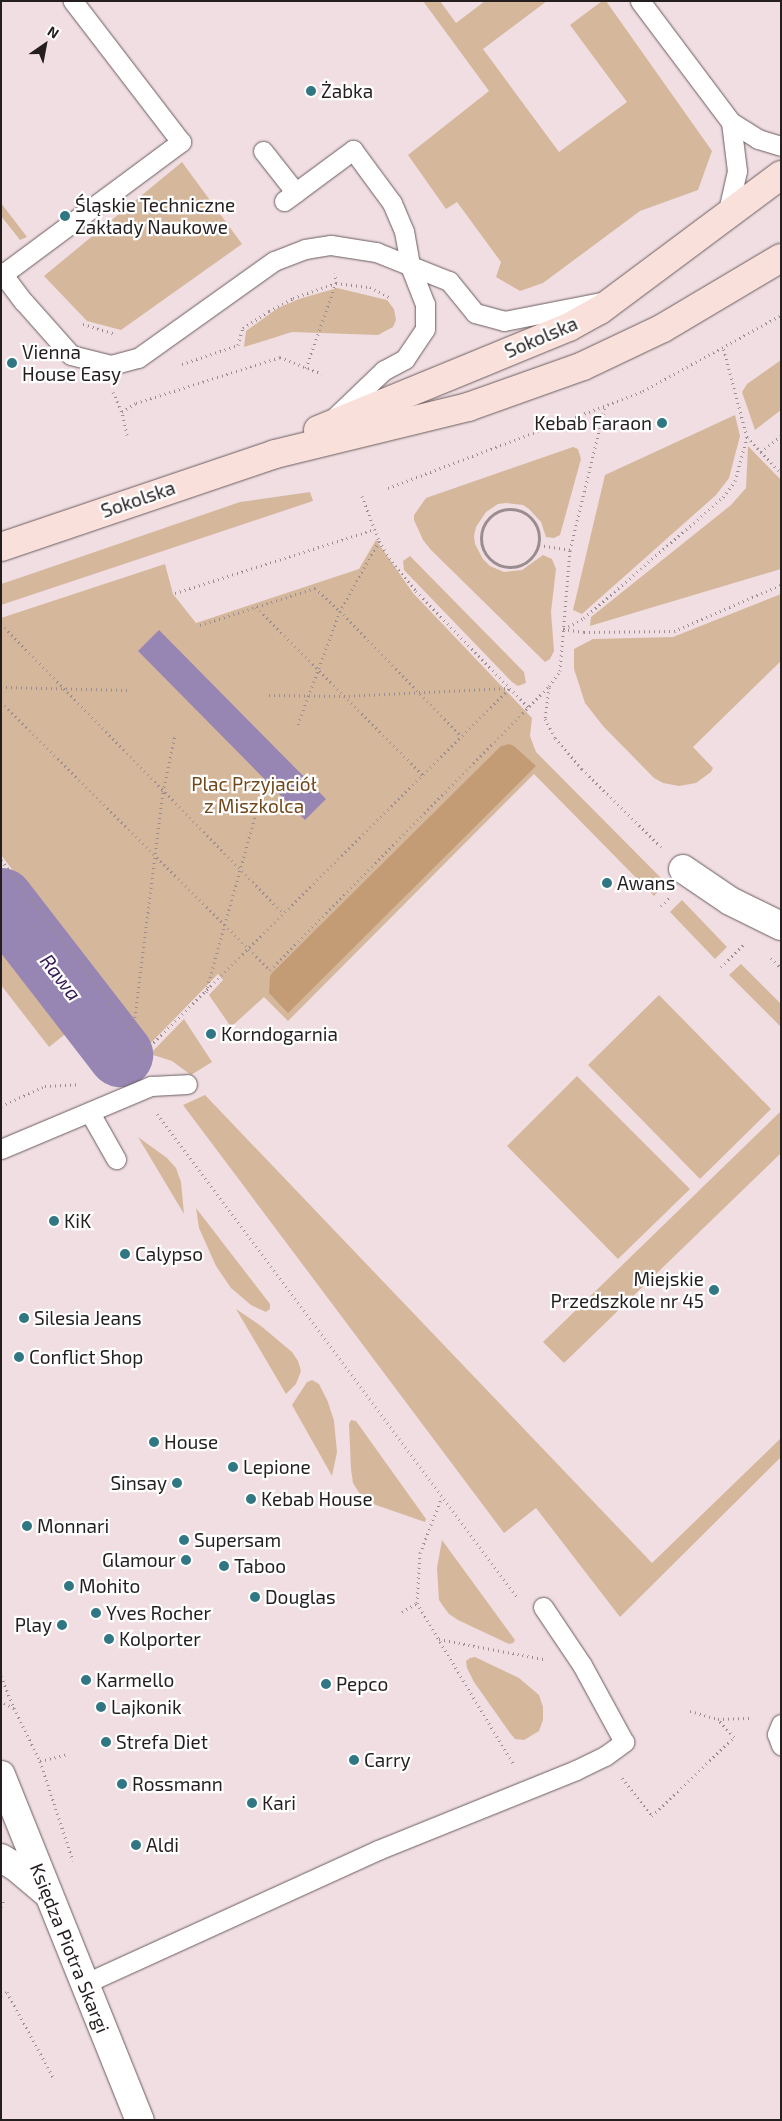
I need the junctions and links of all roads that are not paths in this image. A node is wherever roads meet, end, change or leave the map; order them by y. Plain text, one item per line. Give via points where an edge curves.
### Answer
1 (73, 1) edge
2 (640, 1) edge
3 (731, 122) junction
4 (781, 146) edge
5 (263, 150) dead end
6 (781, 174) edge
7 (727, 215) junction
8 (781, 258) edge
9 (410, 266) junction
10 (2, 273) edge
11 (613, 300) junction
12 (325, 426) junction
13 (275, 454) junction
14 (1, 546) edge
15 (683, 868) road end
16 (781, 926) edge
17 (187, 1084) dead end
18 (90, 1113) junction
19 (1, 1150) edge
20 (116, 1159) dead end
21 (543, 1607) dead end
22 (781, 1724) edge
23 (781, 1745) edge
24 (1, 1775) edge
25 (1, 1858) edge
26 (47, 1892) junction
27 (84, 1984) junction
28 (140, 2120) edge

1 - 10 lane via 180,142
2 - 3 lane
3 - 4 lane via 758,139
3 - 7 lane via 738,171
5 - 9 lane via 290,197 353,150 392,203 404,232
6 - 7 street, Sokolska
7 - 11 street, Sokolska
8 - 13 street, Sokolska via 663,328 583,366 468,407
9 - 10 lane via 376,252 331,245 305,249 274,261 138,358 111,365 71,355
9 - 11 lane via 449,280 475,313 504,321
9 - 12 lane via 425,304 425,329 405,359 384,370
11 - 12 street, Sokolska via 569,326
12 - 13 street, Sokolska
13 - 14 street, Sokolska
15 - 16 street via 730,901
17 - 18 lane via 160,1084
18 - 19 lane
18 - 20 lane
21 - 27 lane via 582,1665 624,1742 605,1756 576,1770 378,1850
22 - 23 lane via 777,1734
24 - 26 street, Księdza Piotra Skargi
25 - 26 street
26 - 27 street, Księdza Piotra Skargi
27 - 28 street, Księdza Piotra Skargi

